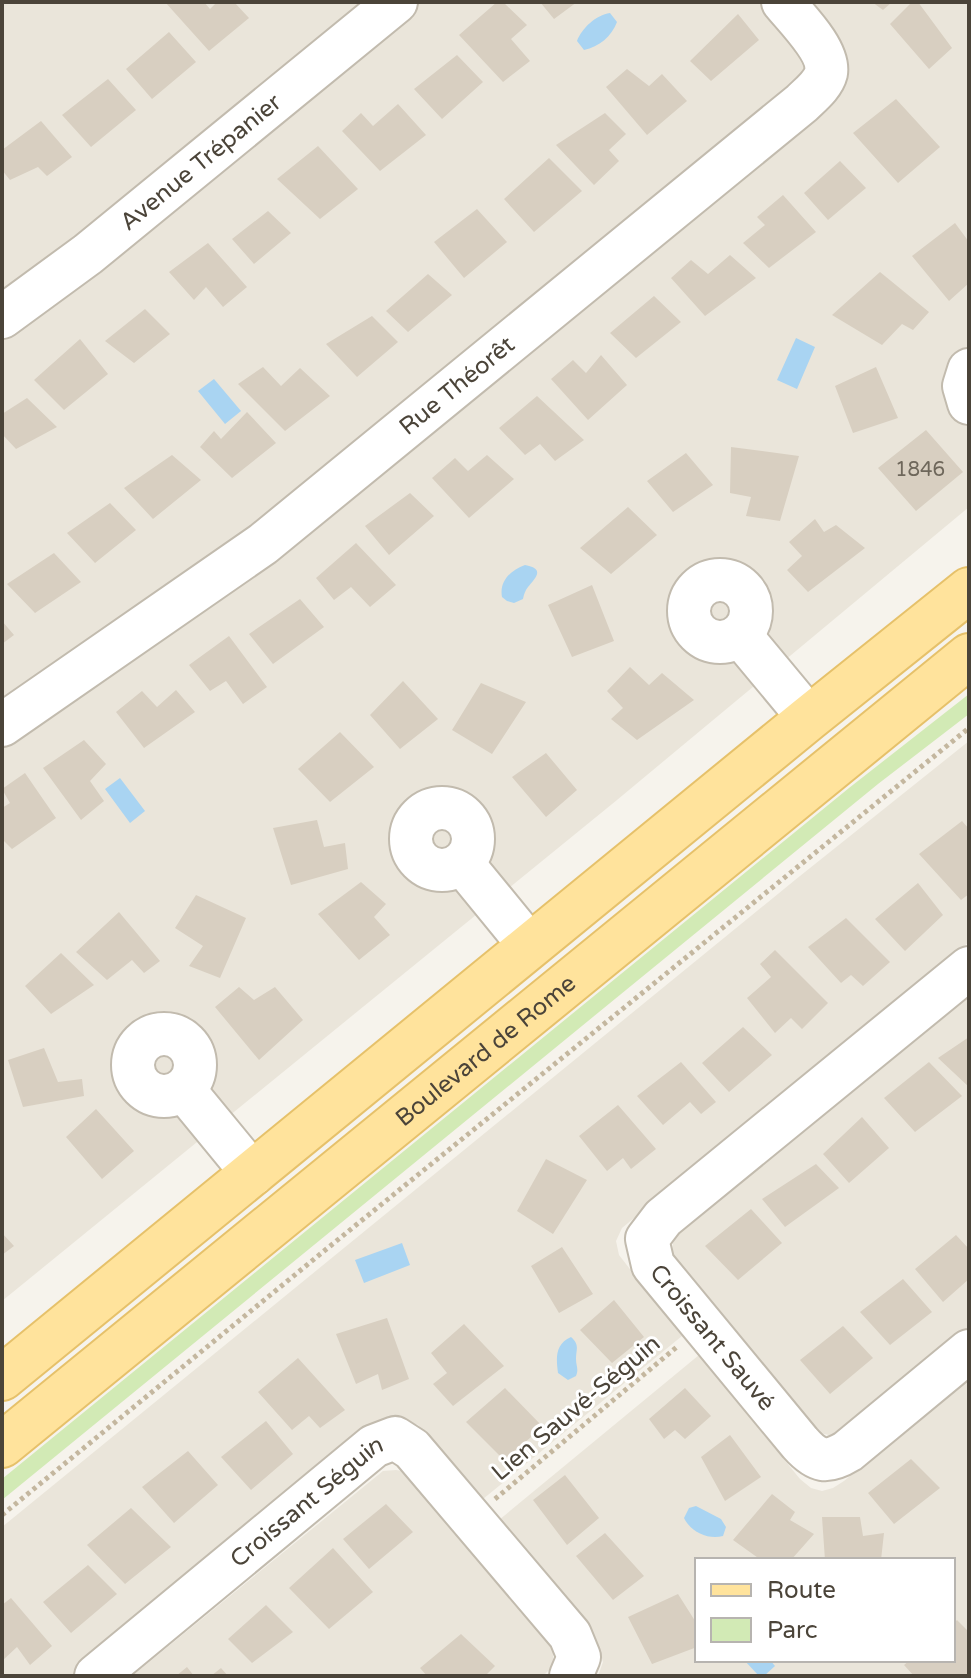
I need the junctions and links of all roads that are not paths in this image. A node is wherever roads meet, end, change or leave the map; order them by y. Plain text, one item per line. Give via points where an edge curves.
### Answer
1 (396, 2) edge
2 (783, 2) edge
3 (2, 317) edge
4 (969, 370) edge
5 (969, 403) edge
6 (969, 590) edge
7 (740, 635) dead end
8 (969, 656) edge
9 (809, 718) junction
10 (2, 725) edge
11 (462, 863) dead end
12 (530, 946) junction
13 (969, 968) edge
14 (184, 1090) dead end
15 (253, 1174) junction
16 (969, 1351) edge
17 (2, 1378) edge
18 (2, 1445) edge
19 (96, 1676) edge
20 (571, 1676) edge

1 - 3 street, Avenue Trépanier via 88,254
2 - 10 street, Rue Théorêt via 826,64 826,74 802,103 263,544
4 - 5 street via 964,386
6 - 9 main road
7 - 9 street
8 - 18 main road, Boulevard de Rome
9 - 12 main road
11 - 12 street
12 - 15 main road
13 - 16 street, Croissant Sauvé via 663,1218 647,1239 653,1265 800,1443 821,1459 834,1460 848,1451
14 - 15 street
15 - 17 main road
19 - 20 street, Croissant Séguin via 374,1446 395,1438 412,1449 570,1635 579,1657

